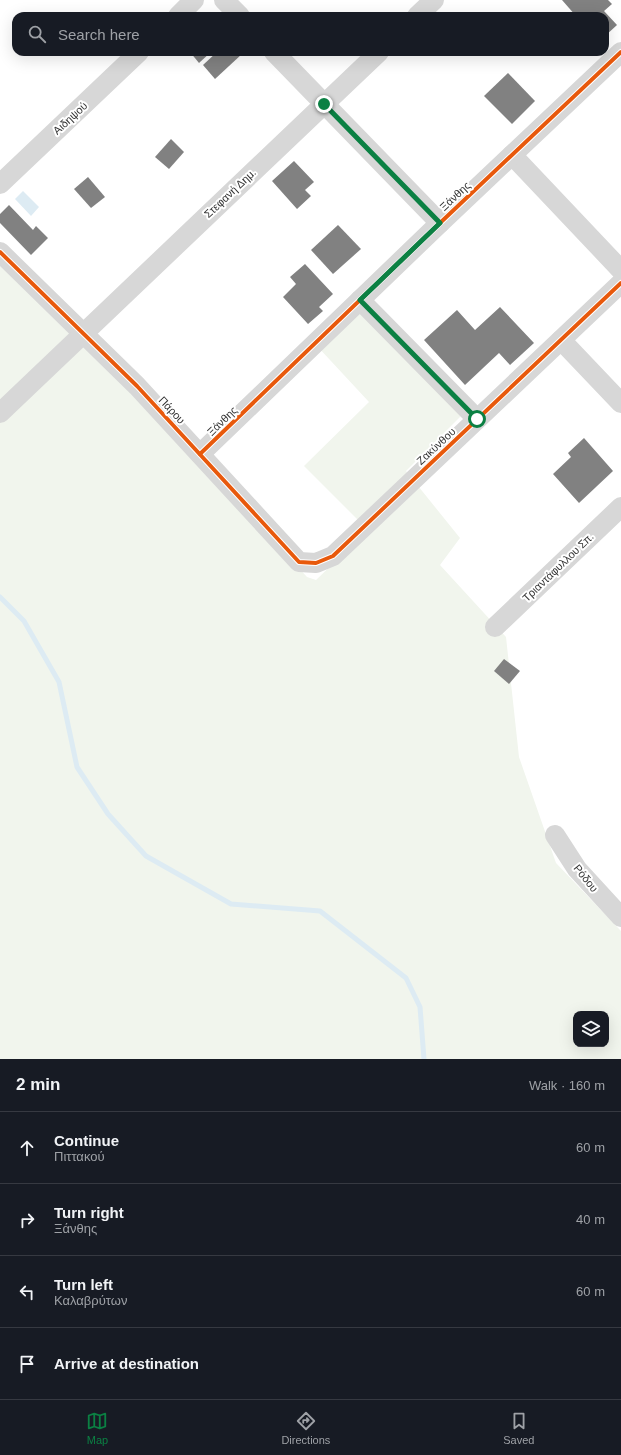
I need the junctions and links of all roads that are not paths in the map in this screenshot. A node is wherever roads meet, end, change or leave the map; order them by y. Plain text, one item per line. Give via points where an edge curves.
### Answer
1 (194, 0) edge
2 (224, 0) edge
3 (434, 0) edge
4 (182, 12) edge
5 (236, 12) edge
6 (421, 12) edge
7 (621, 52) edge
8 (135, 56) edge
9 (278, 56) edge
10 (375, 56) edge
11 (324, 104) junction
12 (512, 155) junction
13 (0, 184) edge
14 (440, 223) junction
15 (0, 252) edge
16 (621, 270) edge
17 (621, 283) edge
18 (360, 300) junction
19 (82, 333) junction
20 (561, 340) junction
21 (621, 403) edge
22 (0, 412) edge
23 (477, 419) junction
24 (200, 454) junction
25 (621, 507) edge
26 (333, 556) joint
27 (496, 627) dead end
28 (555, 835) dead end
29 (621, 917) edge

1 - 4 street
2 - 5 street
3 - 6 street
7 - 12 street, Ξάνθης
8 - 13 street, Αιδηψού
9 - 11 street
10 - 11 street, Στεφανή Δημ.
11 - 14 street
11 - 19 street, Στεφανή Δημ.
12 - 14 street, Ξάνθης
12 - 16 street
14 - 18 street, Ξάνθης
15 - 19 street, Πάρου
17 - 20 street, Ζακύνθου
18 - 23 street
18 - 24 street, Ξάνθης
19 - 22 street, Στεφανή Δημ.
19 - 24 street, Πάρου via 137,386
20 - 21 street
20 - 23 street, Ζακύνθου
23 - 26 street, Ζακύνθου
24 - 26 street, Πάρου via 299,562 316,563
25 - 27 street, Τριαντάφυλλου Σπ.
28 - 29 street, Ρόδου via 577,869

